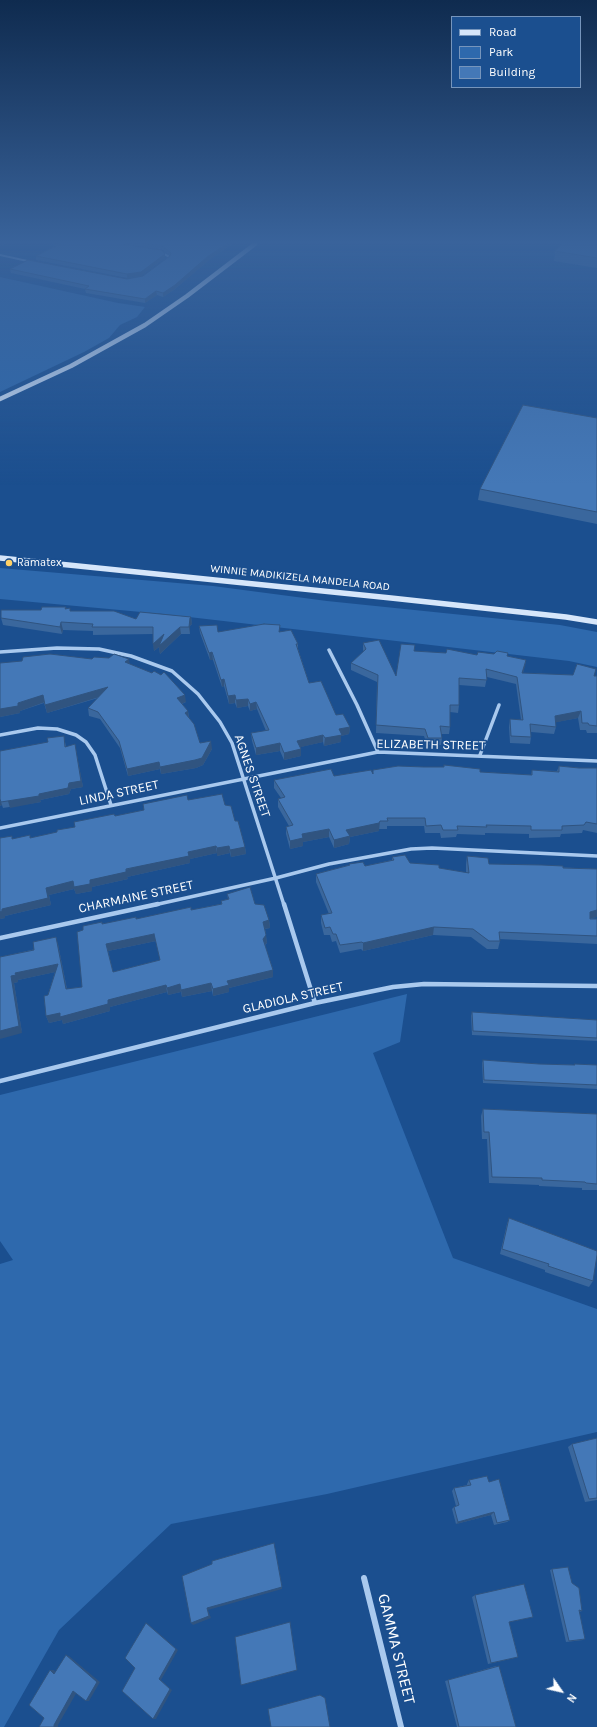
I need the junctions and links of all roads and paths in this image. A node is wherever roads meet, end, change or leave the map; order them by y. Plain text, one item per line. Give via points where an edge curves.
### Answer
1 (146, 325) edge
2 (0, 399) edge
3 (0, 558) edge
4 (597, 622) edge
5 (329, 650) dead end
6 (0, 652) edge
7 (499, 704) dead end
8 (0, 735) edge
9 (378, 752) junction
10 (480, 755) junction
11 (597, 761) edge
12 (242, 778) junction
13 (112, 805) junction
14 (0, 828) edge
15 (597, 856) edge
16 (276, 878) junction
17 (0, 938) edge
18 (597, 986) edge
19 (315, 1003) junction
20 (0, 1081) edge
21 (364, 1578) dead end
22 (400, 1727) edge

1 - 2 main road via 71,366
3 - 4 main road, WINNIE MADIKIZELA MANDELA ROAD via 384,597
5 - 9 street
6 - 12 street, AGNES STREET via 57,648 99,649 131,656 172,671 198,694 220,722 232,743
7 - 10 street
8 - 13 street via 38,728 57,729 76,735 86,742 95,755
9 - 10 street, ELIZABETH STREET
9 - 12 street, ELIZABETH STREET
10 - 11 street, ELIZABETH STREET
12 - 13 street, LINDA STREET
12 - 16 street, AGNES STREET
13 - 14 street, LINDA STREET
15 - 16 street via 411,849 329,864
16 - 17 street, CHARMAINE STREET
16 - 19 street, AGNES STREET
18 - 19 street, GLADIOLA STREET via 424,984 393,987
19 - 20 street, GLADIOLA STREET
21 - 22 street, GAMMA STREET

